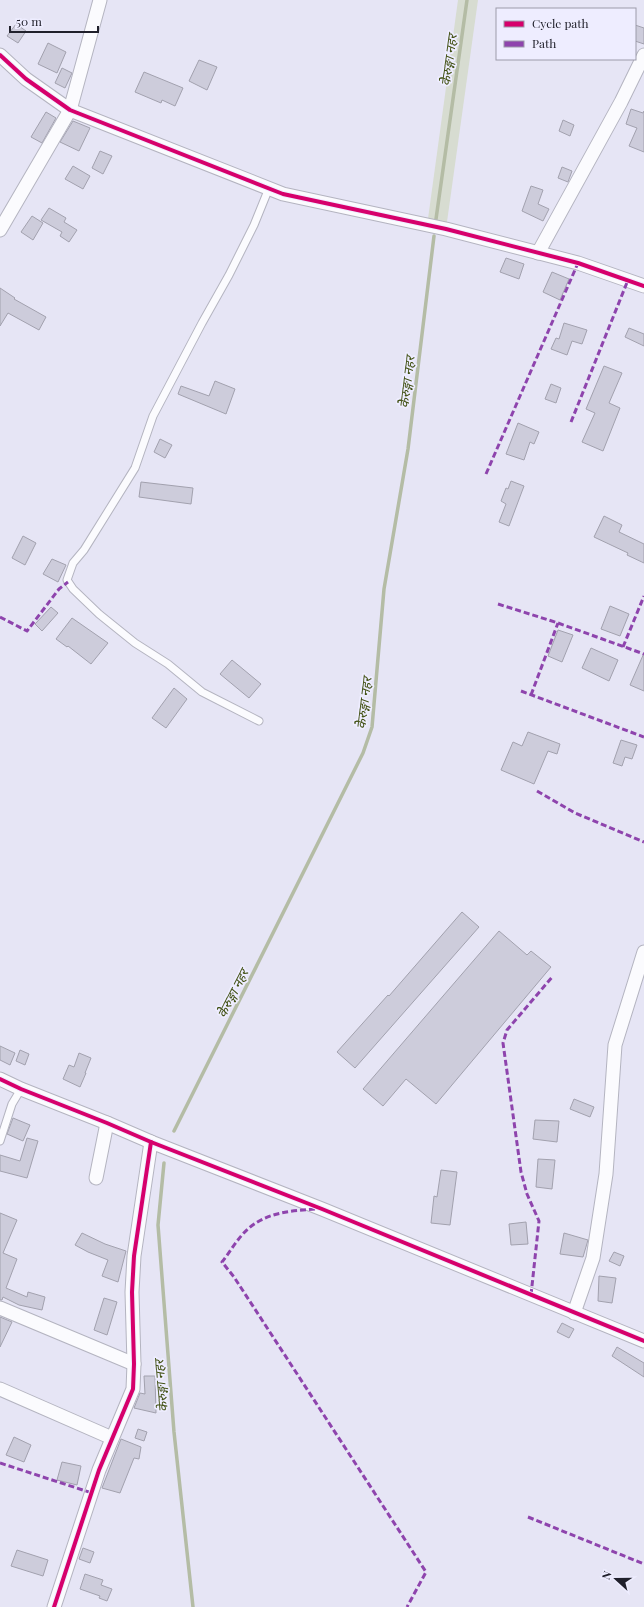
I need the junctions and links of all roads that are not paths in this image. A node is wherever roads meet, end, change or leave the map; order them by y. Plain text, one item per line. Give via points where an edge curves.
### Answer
1 (100, 0) edge
2 (0, 54) edge
3 (644, 55) edge
4 (70, 110) junction
5 (269, 188) junction
6 (0, 230) edge
7 (538, 253) junction
8 (644, 286) edge
9 (259, 721) dead end
10 (644, 952) edge
11 (0, 1079) edge
12 (21, 1089) junction
13 (108, 1123) junction
14 (0, 1141) edge
15 (151, 1142) junction
16 (96, 1178) dead end
17 (0, 1308) edge
18 (574, 1313) junction
19 (644, 1342) edge
20 (134, 1364) junction
21 (0, 1389) edge
22 (112, 1438) junction
23 (54, 1607) edge

1 - 4 street
2 - 4 street via 26,79
3 - 7 street
4 - 5 street
4 - 6 street
5 - 7 street via 283,194 446,229
5 - 9 lane via 232,269 153,416 135,468 84,550 73,563 67,580 99,614 135,643 168,664 202,692
7 - 8 street
10 - 18 street via 615,1045 604,1190 593,1258
11 - 12 street
12 - 13 street
12 - 14 lane via 12,1104
13 - 15 street
13 - 16 street
15 - 18 street
15 - 20 street via 134,1256
17 - 20 street
18 - 19 street
20 - 22 street via 133,1390
21 - 22 street
22 - 23 street

